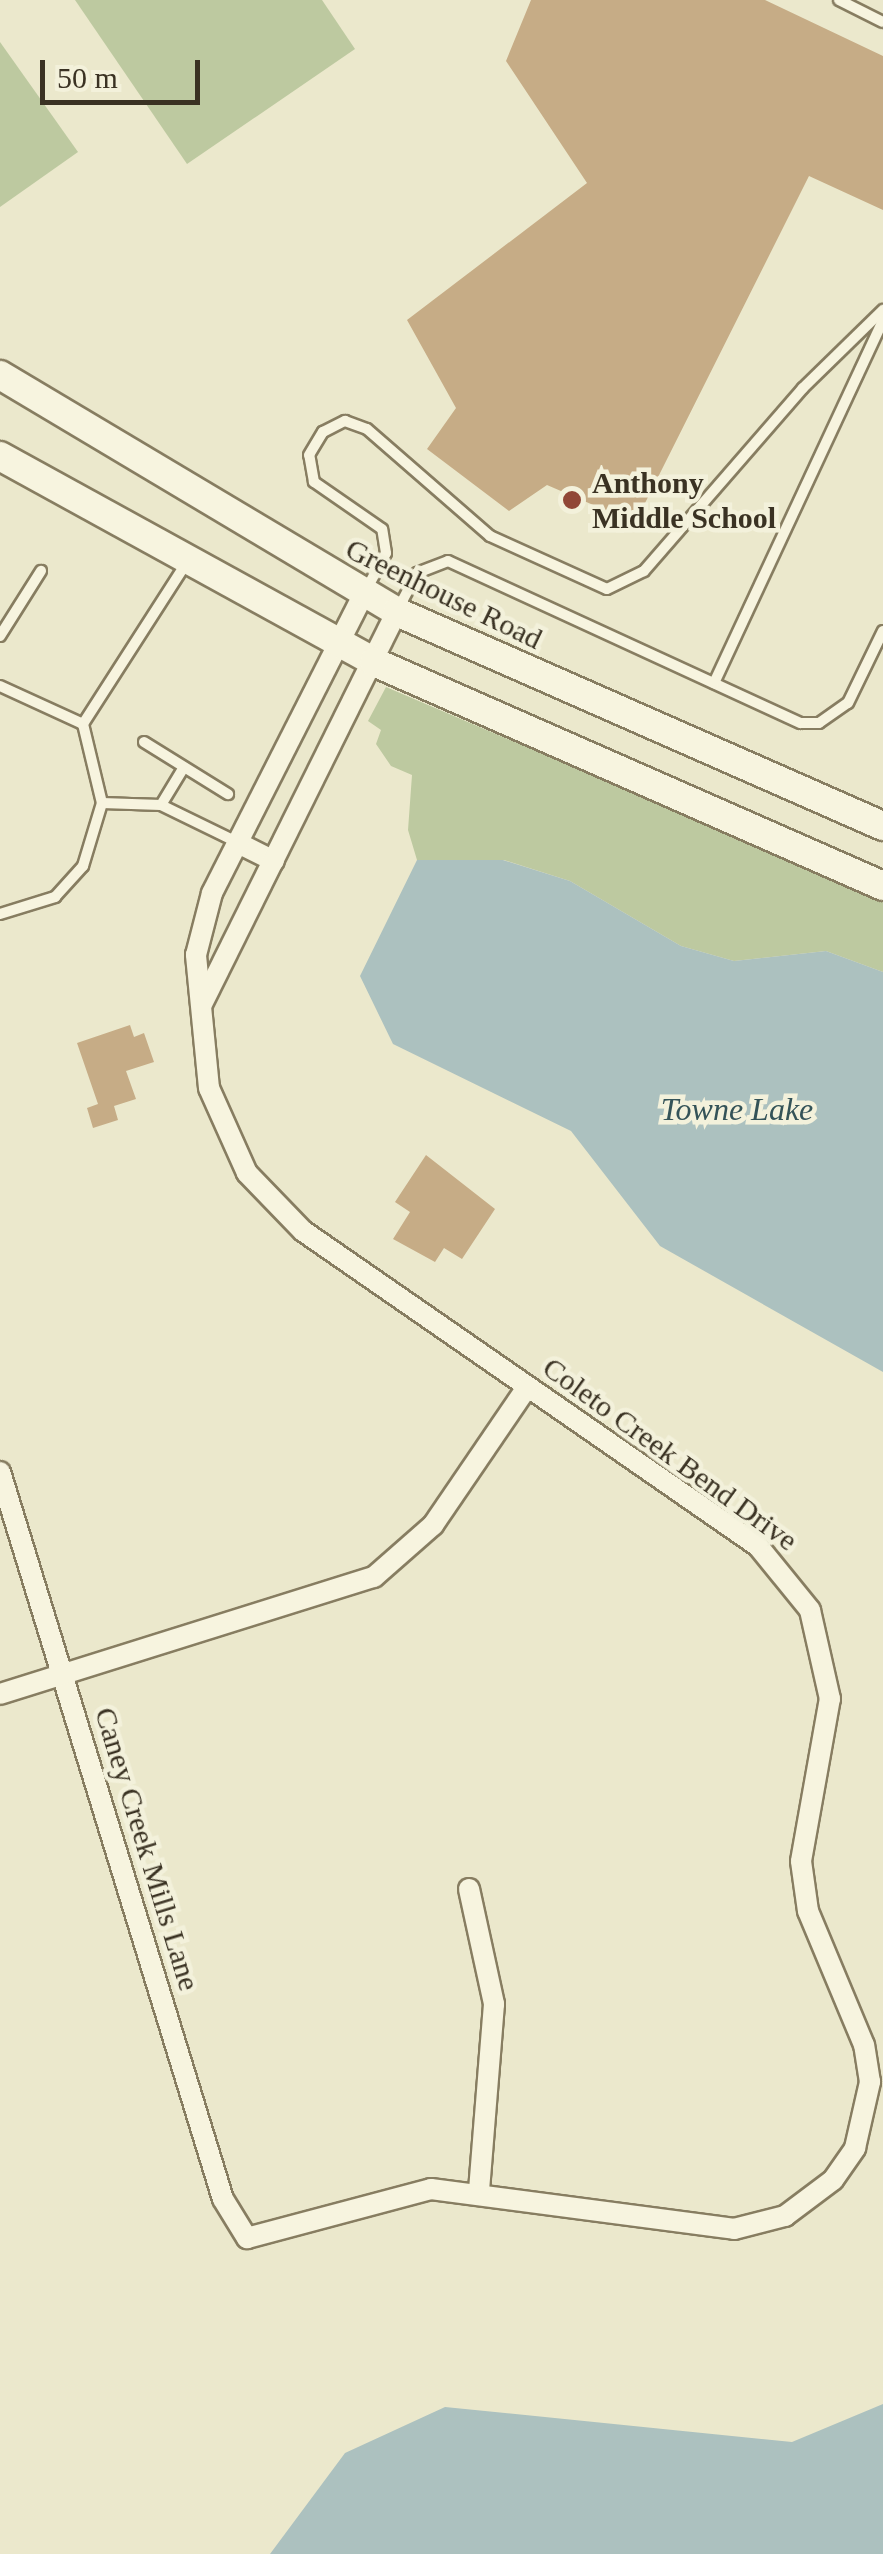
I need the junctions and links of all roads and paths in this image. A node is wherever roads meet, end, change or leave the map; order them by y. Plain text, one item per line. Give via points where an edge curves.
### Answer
1 (839, 0) edge
2 (883, 22) edge
3 (883, 310) edge
4 (883, 320) edge
5 (0, 375) edge
6 (0, 456) edge
7 (188, 561) junction
8 (40, 571) dead end
9 (364, 594) junction
10 (397, 612) junction
11 (883, 632) edge
12 (0, 636) edge
13 (339, 643) junction
14 (374, 662) junction
15 (714, 683) junction
16 (0, 686) edge
17 (83, 724) junction
18 (144, 742) dead end
19 (184, 767) junction
20 (228, 794) dead end
21 (102, 803) junction
22 (161, 805) junction
23 (883, 826) edge
24 (238, 843) junction
25 (274, 862) junction
26 (883, 886) edge
27 (0, 914) edge
28 (201, 1006) junction
29 (527, 1387) junction
30 (0, 1472) edge
31 (62, 1674) junction
32 (0, 1694) edge
33 (468, 1889) dead end
34 (478, 2191) junction

1 - 2 lane
3 - 9 lane via 803,388 644,571 608,590 490,536 367,429 345,421 323,432 309,454 314,482 382,529 386,553
4 - 15 lane
5 - 9 main road, Greenhouse Road
6 - 7 main road
7 - 13 main road
7 - 17 lane
8 - 12 lane
9 - 10 main road, Greenhouse Road
9 - 13 street, Coleto Creek Bend Drive
10 - 14 street
10 - 15 lane via 417,572 448,561
10 - 23 main road, Greenhouse Road
11 - 15 lane via 848,703 819,724
13 - 14 main road
13 - 24 street, Coleto Creek Bend Drive
14 - 25 street
14 - 26 main road
16 - 17 lane
17 - 21 lane
18 - 19 lane
19 - 20 lane
19 - 22 lane
21 - 22 lane
21 - 27 lane via 83,866 64,886
22 - 24 lane
24 - 25 street
24 - 28 street, Coleto Creek Bend Drive via 212,893 196,955
25 - 28 street
28 - 29 street, Coleto Creek Bend Drive via 209,1088 247,1173 272,1202
29 - 31 street via 432,1525 374,1576
29 - 34 street, Coleto Creek Bend Drive via 758,1546 810,1610 830,1699 801,1862 808,1911 864,2045 870,2082 855,2148 833,2180 785,2216 734,2229
30 - 31 street, Caney Creek Mills Lane
31 - 32 street
31 - 34 street, Caney Creek Mills Lane via 223,2199 248,2238 415,2192
33 - 34 street via 494,2004

